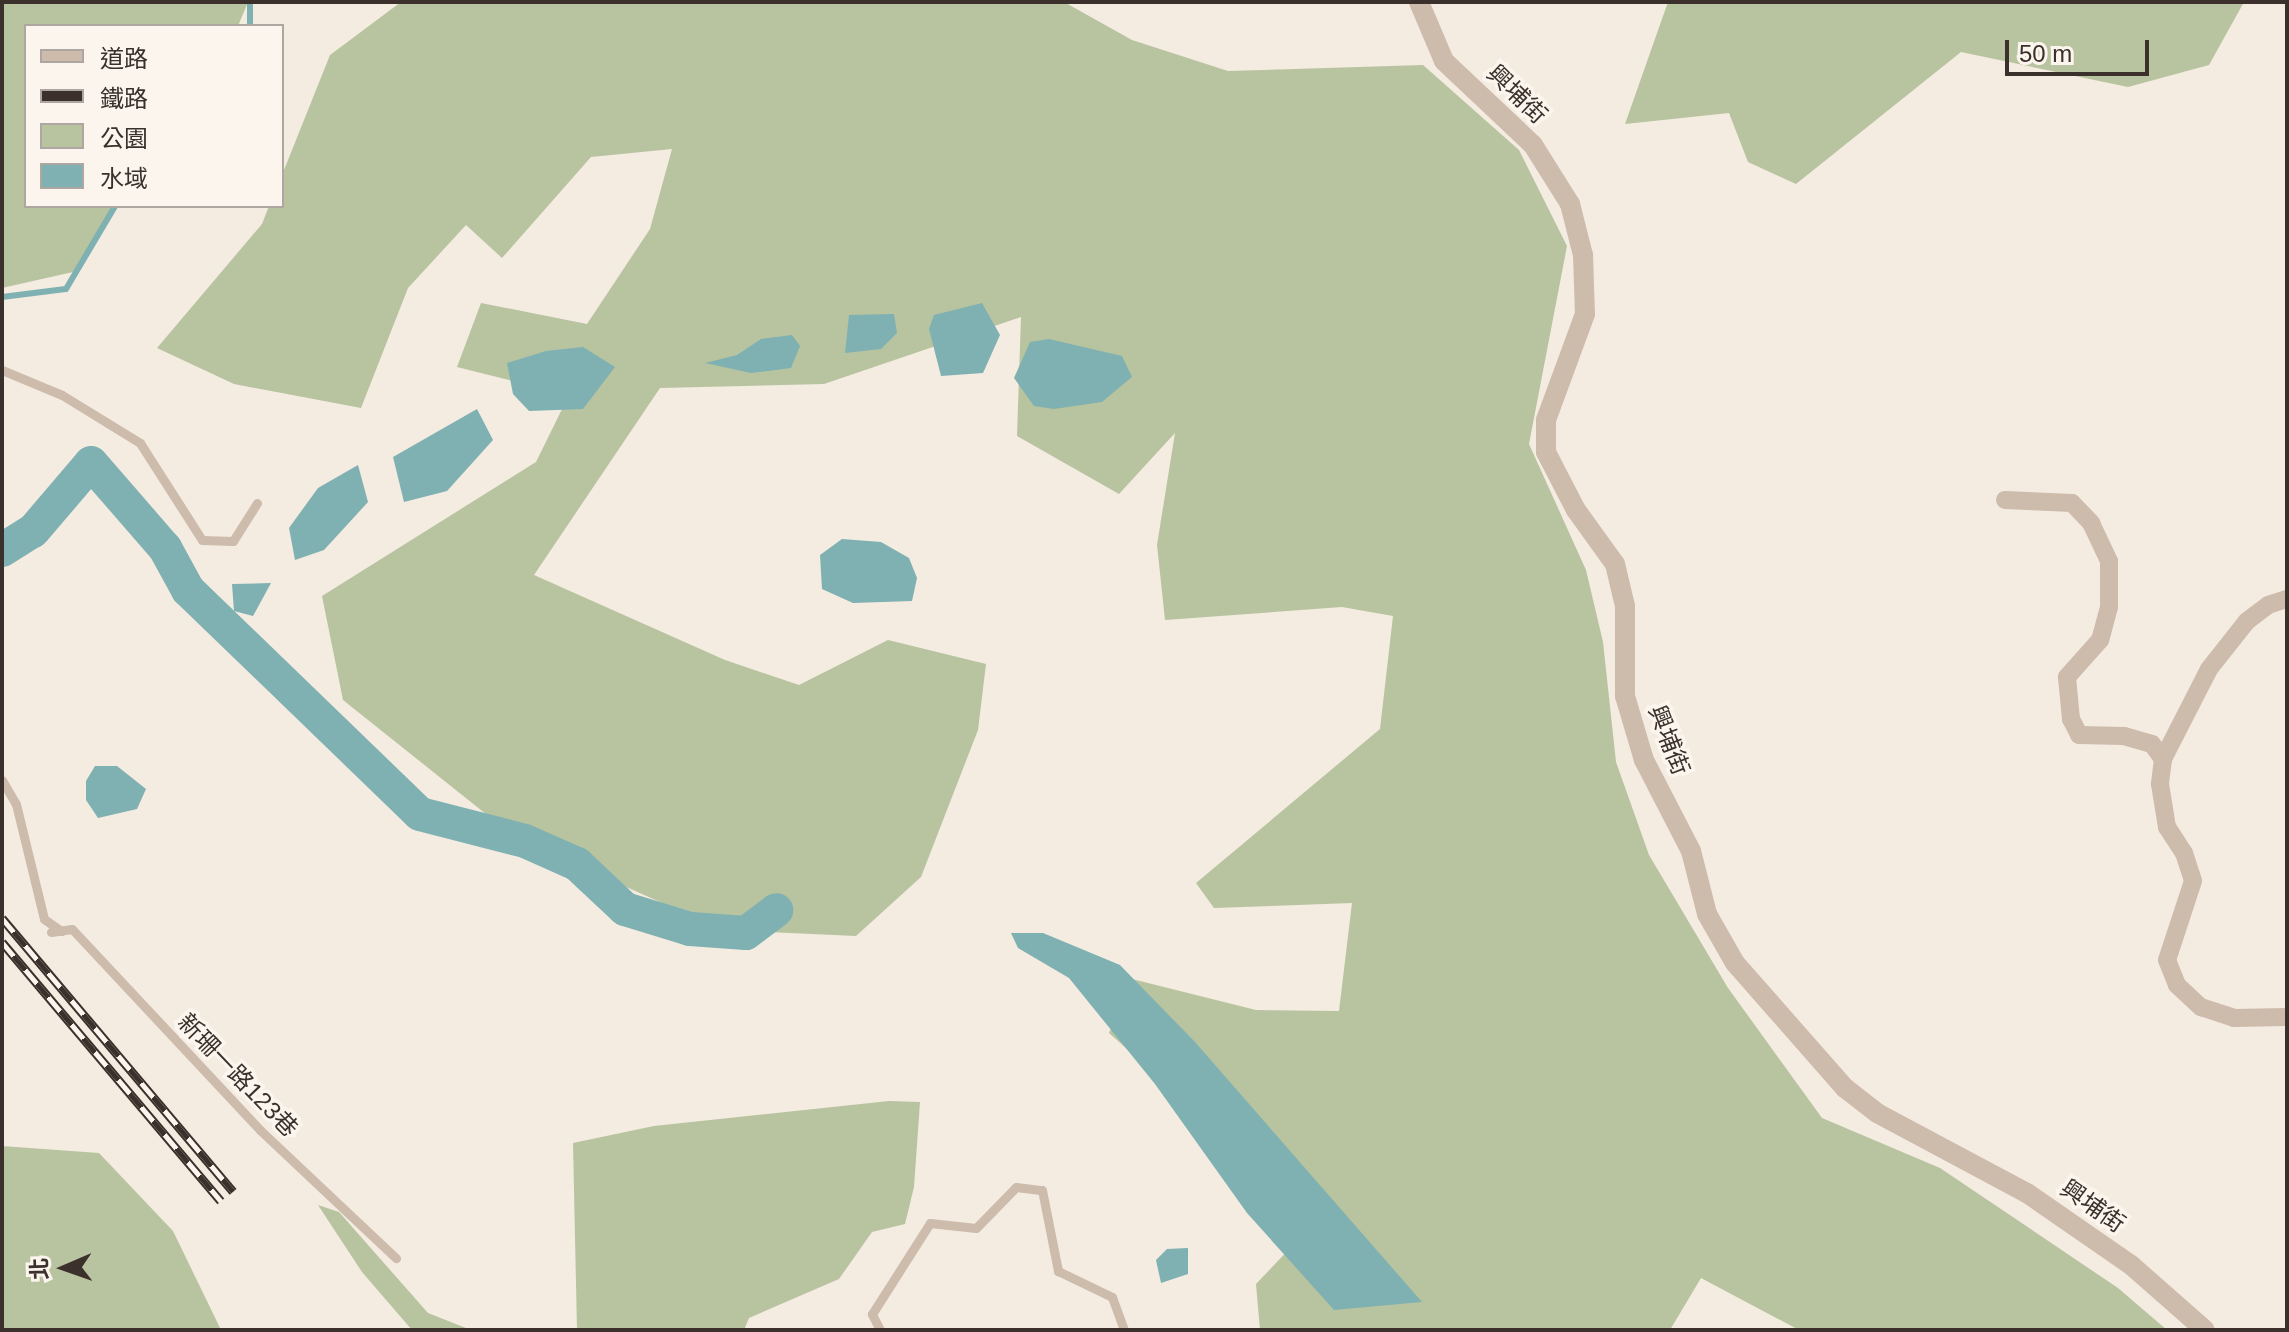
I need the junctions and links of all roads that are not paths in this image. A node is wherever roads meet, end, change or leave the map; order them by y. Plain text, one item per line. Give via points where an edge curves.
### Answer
1 (1419, 2) edge
2 (2, 370) edge
3 (2005, 500) dead end
4 (257, 503) dead end
5 (2287, 599) edge
6 (2163, 759) junction
7 (2, 780) edge
8 (2287, 1017) edge
9 (396, 1258) dead end
10 (880, 1330) edge
11 (1124, 1330) edge
12 (2205, 1330) edge

1 - 12 street, 興埔街 via 1444,61 1533,145 1570,204 1583,255 1585,314 1546,420 1546,452 1576,510 1615,564 1625,606 1625,696 1644,760 1691,851 1707,914 1735,963 1866,1105 2027,1193 2131,1265
2 - 4 lane via 62,395 140,443 202,540 233,541
3 - 6 street via 2072,503 2091,523 2109,561 2109,607 2100,640 2067,677 2071,719 2079,735 2124,736 2152,744
5 - 6 street via 2247,621 2209,669
6 - 8 street via 2160,784 2167,827 2184,853 2193,881 2167,960 2177,985 2201,1007 2234,1018
7 - 9 lane, 新珊一路123巷 via 16,804 44,919 56,931 72,929 260,1130
10 - 11 lane via 872,1314 930,1223 976,1228 1016,1187 1042,1190 1058,1271 1112,1297

